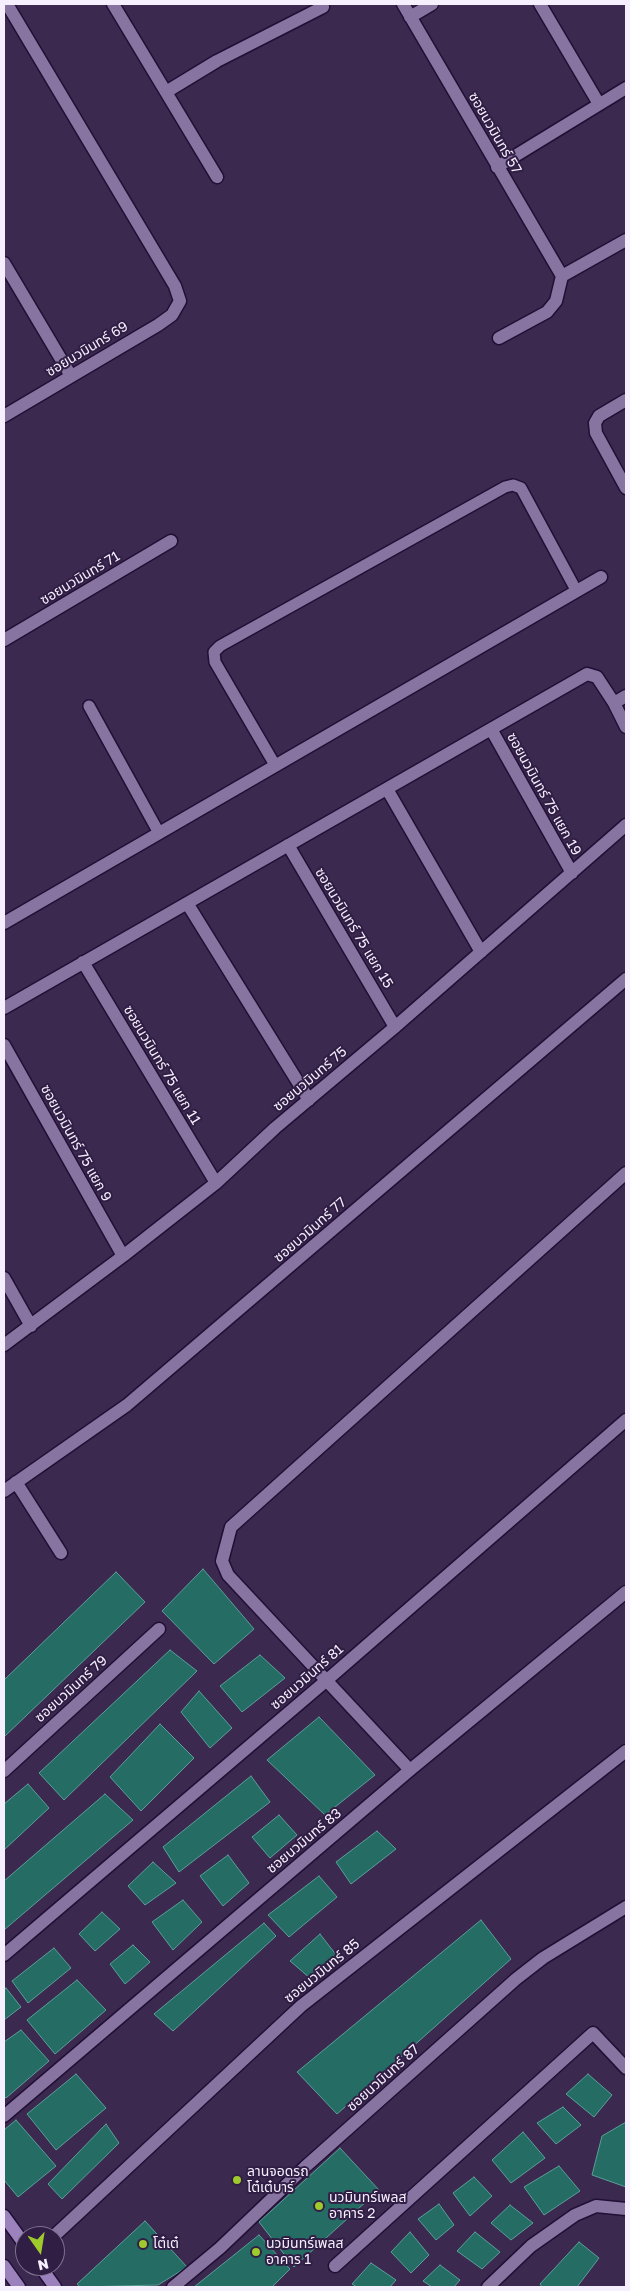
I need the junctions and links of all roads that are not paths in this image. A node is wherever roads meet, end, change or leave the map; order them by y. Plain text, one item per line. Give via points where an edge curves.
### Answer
1 (7, 4) edge
2 (113, 4) edge
3 (402, 4) edge
4 (432, 4) edge
5 (540, 4) edge
6 (323, 7) dead end
7 (410, 17) junction
8 (626, 88) edge
9 (166, 92) junction
10 (599, 104) junction
11 (497, 167) junction
12 (217, 177) dead end
13 (626, 240) edge
14 (4, 263) edge
15 (562, 276) junction
16 (499, 338) dead end
17 (71, 376) junction
18 (626, 400) edge
19 (4, 416) edge
20 (626, 488) edge
21 (171, 542) dead end
22 (601, 577) dead end
23 (576, 590) junction
24 (4, 640) edge
25 (626, 696) edge
26 (614, 703) junction
27 (89, 706) dead end
28 (626, 727) edge
29 (491, 729) junction
30 (274, 765) junction
31 (387, 789) junction
32 (626, 825) edge
33 (159, 832) junction
34 (288, 845) junction
35 (572, 873) junction
36 (187, 903) junction
37 (4, 922) edge
38 (481, 952) junction
39 (83, 962) junction
40 (626, 979) edge
41 (4, 1008) edge
42 (395, 1027) junction
43 (4, 1044) edge
44 (309, 1100) junction
45 (626, 1173) edge
46 (216, 1183) junction
47 (123, 1256) junction
48 (4, 1278) edge
49 (32, 1326) junction
50 (4, 1345) edge
51 (626, 1420) edge
52 (16, 1482) junction
53 (4, 1491) edge
54 (61, 1553) dead end
55 (626, 1592) edge
56 (159, 1629) dead end
57 (327, 1680) junction
58 (626, 1751) edge
59 (410, 1770) junction
60 (4, 1771) edge
61 (626, 1907) edge
62 (4, 1955) edge
63 (626, 2068) edge
64 (4, 2116) edge
65 (626, 2209) edge
66 (4, 2216) edge
67 (65, 2226) edge
68 (15, 2232) edge
69 (4, 2266) edge
70 (336, 2266) dead end
71 (47, 2276) edge
72 (19, 2287) edge
73 (55, 2287) edge
74 (173, 2287) edge
75 (488, 2287) edge

1 - 17 street, ซอยนวมินทร์ 69 via 175,286 180,301 172,314 158,325
2 - 9 street
3 - 7 street, ซอยนวมินทร์ 57
4 - 7 street
5 - 10 street
6 - 9 street via 217,60
7 - 11 street, ซอยนวมินทร์ 57
8 - 10 street
9 - 12 street
10 - 11 street
11 - 15 street, ซอยนวมินทร์ 57
13 - 15 street
14 - 17 street
15 - 16 street via 556,301 547,312
17 - 19 street, ซอยนวมินทร์ 69
18 - 20 street via 599,416 595,423 596,433
21 - 24 street, ซอยนวมินทร์ 71
22 - 23 street
23 - 30 street
23 - 30 lane via 521,488 514,485 505,487 220,646 214,652 215,662
25 - 26 street
26 - 28 street
26 - 29 street via 597,677 587,674
27 - 33 lane
29 - 31 street
29 - 35 street, ซอยนวมินทร์ 75 แยก 19
30 - 33 street
31 - 34 street
31 - 38 street
32 - 35 street, ซอยนวมินทร์ 75
33 - 37 street
34 - 36 street
34 - 42 street, ซอยนวมินทร์ 75 แยก 15
35 - 38 street, ซอยนวมินทร์ 75
36 - 39 street
36 - 44 street
38 - 42 street, ซอยนวมินทร์ 75
39 - 41 street
39 - 46 street, ซอยนวมินทร์ 75 แยก 11
40 - 52 street, ซอยนวมินทร์ 77 via 127,1405
42 - 44 street, ซอยนวมินทร์ 75
43 - 47 street, ซอยนวมินทร์ 75 แยก 9
44 - 46 street, ซอยนวมินทร์ 75
45 - 57 street via 231,1527 222,1561 228,1575
46 - 47 street, ซอยนวมินทร์ 75
47 - 49 street, ซอยนวมินทร์ 75
48 - 49 street
49 - 50 street, ซอยนวมินทร์ 75
51 - 57 street, ซอยนวมินทร์ 81
52 - 53 street, ซอยนวมินทร์ 77
52 - 54 street
55 - 59 street, ซอยนวมินทร์ 83
56 - 60 street, ซอยนวมินทร์ 79
57 - 59 street
57 - 62 street, ซอยนวมินทร์ 81
58 - 67 street, ซอยนวมินทร์ 85 via 301,2006
59 - 64 street, ซอยนวมินทร์ 83
61 - 74 street, ซอยนวมินทร์ 87 via 516,1979
63 - 70 street via 593,2033
65 - 75 street via 596,2206 575,2215 531,2246
66 - 68 main road
69 - 72 main road
71 - 73 main road

